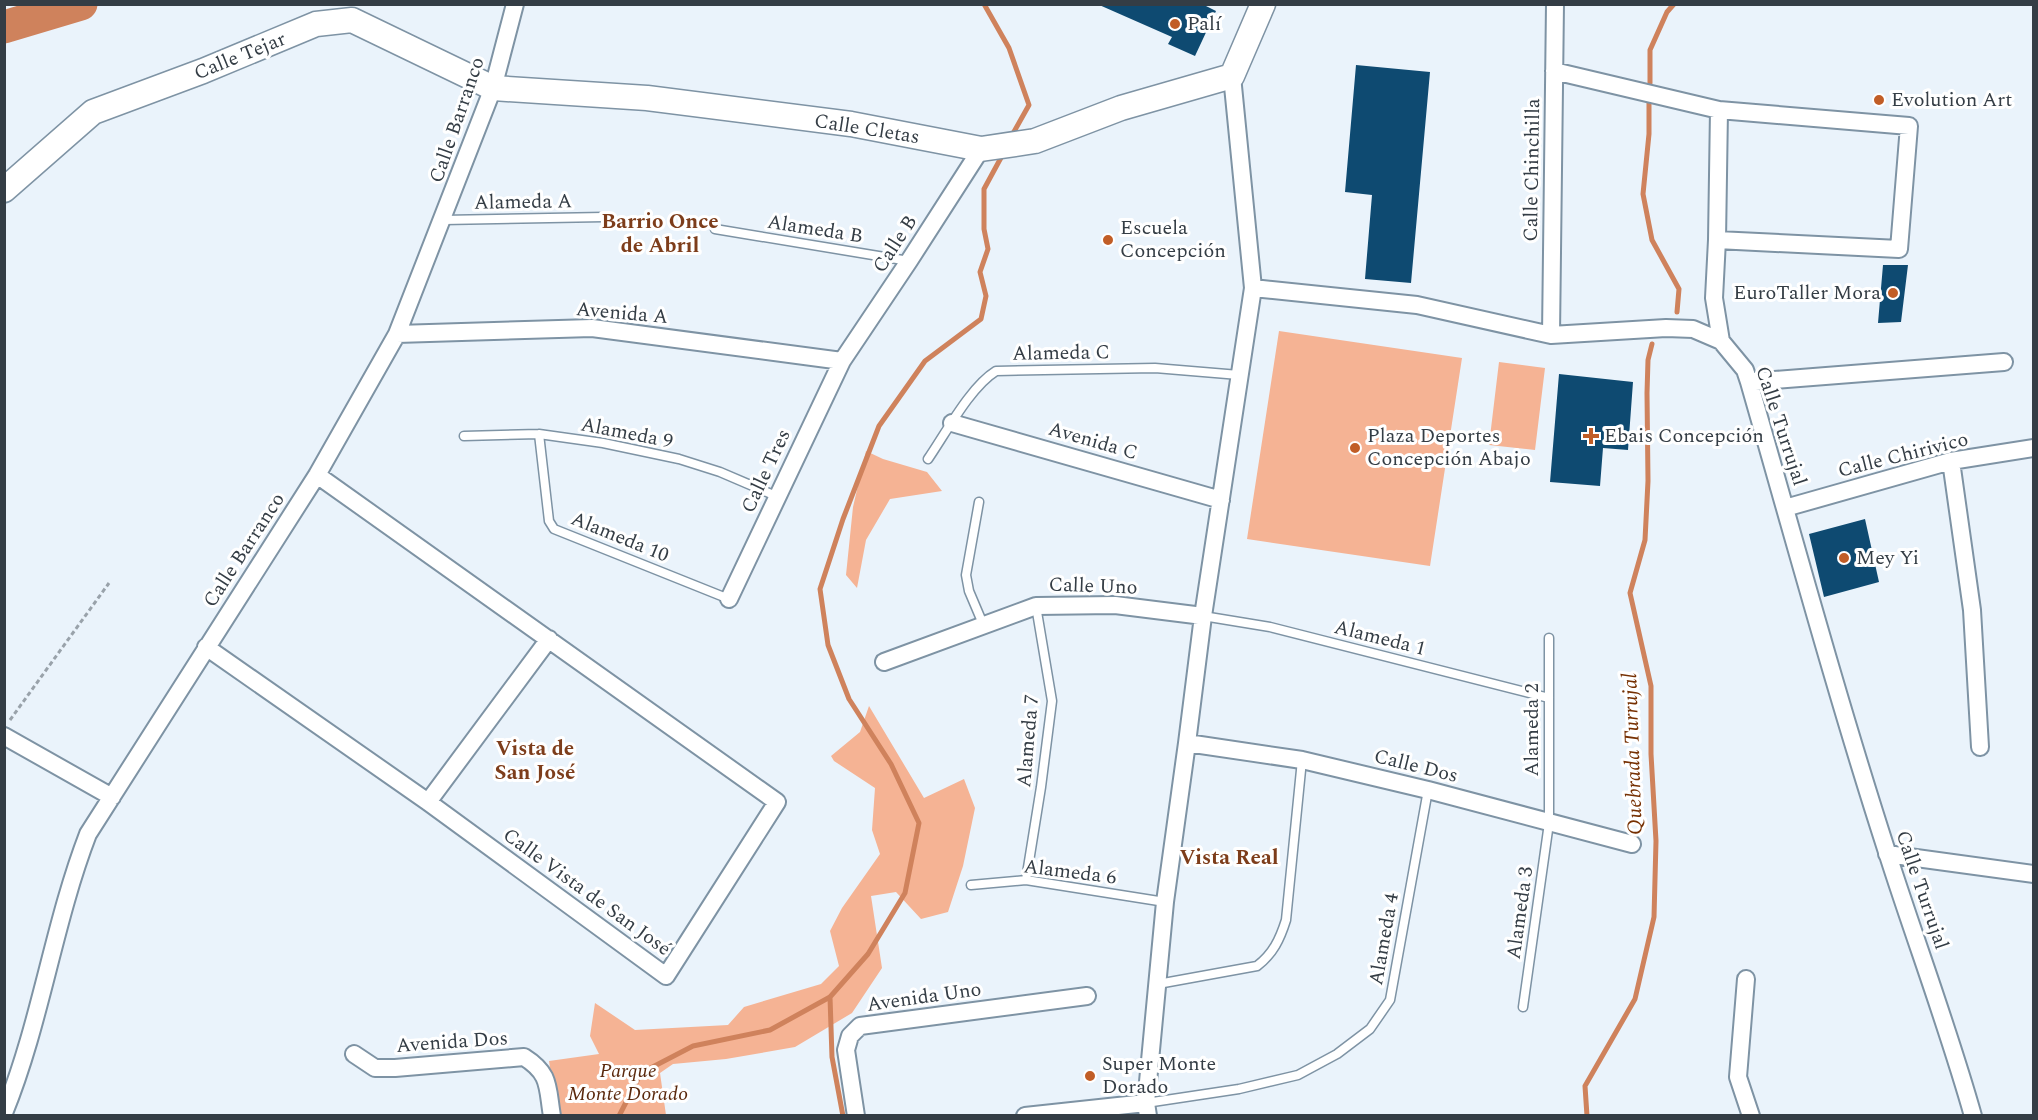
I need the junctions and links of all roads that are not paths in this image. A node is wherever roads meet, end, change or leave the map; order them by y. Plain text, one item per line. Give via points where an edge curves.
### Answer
1 (515, 4) edge
2 (1263, 4) edge
3 (1555, 4) edge
4 (1554, 71) junction
5 (1232, 76) junction
6 (493, 88) junction
7 (1719, 110) junction
8 (981, 149) junction
9 (4, 190) edge
10 (604, 217) dead end
11 (443, 220) junction
12 (715, 229) dead end
13 (1717, 240) junction
14 (909, 261) junction
15 (1253, 288) junction
16 (397, 334) junction
17 (1551, 335) junction
18 (1721, 341) junction
19 (842, 361) junction
20 (2004, 362) dead end
21 (1239, 375) junction
22 (1749, 382) junction
23 (952, 423) junction
24 (539, 434) junction
25 (464, 436) dead end
26 (2034, 448) edge
27 (928, 459) dead end
28 (1952, 461) junction
29 (317, 475) junction
30 (776, 496) junction
31 (1221, 500) junction
32 (979, 502) dead end
33 (1785, 508) junction
34 (729, 600) joint
35 (1035, 606) junction
36 (1203, 616) junction
37 (983, 624) junction
38 (1549, 638) dead end
39 (549, 639) junction
40 (206, 647) junction
41 (884, 662) dead end
42 (1549, 698) junction
43 (4, 736) edge
44 (1187, 743) junction
45 (1980, 747) dead end
46 (1302, 760) junction
47 (1428, 790) junction
48 (112, 797) junction
49 (428, 802) junction
50 (1549, 823) junction
51 (1632, 844) dead end
52 (1887, 854) junction
53 (2034, 874) edge
54 (1026, 880) junction
55 (971, 885) dead end
56 (1165, 902) junction
57 (1746, 979) dead end
58 (1158, 984) junction
59 (1087, 996) dead end
60 (1523, 1007) dead end
61 (354, 1054) dead end
62 (1147, 1109) edge
63 (4, 1113) edge
64 (552, 1116) edge
65 (856, 1116) edge
66 (1025, 1116) edge
67 (1751, 1116) edge
68 (1973, 1116) edge

1 - 6 street, Calle Barranco
2 - 5 street
3 - 4 street, Calle Chinchilla
4 - 7 street
4 - 17 street, Calle Chinchilla
5 - 8 street, Calle Cletas via 1121,108 1035,141
5 - 15 street
6 - 8 street, Calle Cletas via 647,98 851,124
6 - 9 street, Calle Tejar via 352,20 316,24 93,112
6 - 11 street, Calle Barranco
7 - 13 street
7 - 13 street via 1909,126 1899,249
8 - 14 street, Calle B
10 - 11 lane, Alameda A
11 - 16 street, Calle Barranco
12 - 14 lane, Alameda B
13 - 18 street via 1714,298
14 - 19 street, Calle B
15 - 17 street, Calle Turrujal via 1417,305
15 - 21 street
16 - 19 street, Avenida A via 592,328
16 - 29 street, Calle Barranco
17 - 18 street, Calle Turrujal via 1666,328 1693,329
18 - 22 street, Calle Turrujal
19 - 30 street, Calle Tres
20 - 22 street
21 - 23 lane, Alameda C via 1155,368 996,371 975,389
21 - 31 street
22 - 33 street, Calle Turrujal
23 - 27 lane, Alameda C
23 - 31 street, Avenida C
24 - 25 lane, Alameda 9
24 - 30 lane, Alameda 9 via 679,459
24 - 34 lane, Alameda 10 via 549,521 554,529
26 - 28 street, Calle Chirivico
28 - 33 street, Calle Chirivico
28 - 45 street via 1972,609
29 - 39 street, Calle Vista de San José
29 - 40 street, Calle Barranco
30 - 34 street, Calle Tres
31 - 36 street
32 - 37 lane via 966,575
33 - 52 street, Calle Turrujal
35 - 36 street, Calle Uno via 1115,605
35 - 37 street, Calle Uno
35 - 54 lane, Alameda 7 via 1052,700
36 - 42 lane, Alameda 1 via 1270,627
36 - 44 street
37 - 41 street, Calle Uno
38 - 42 lane, Alameda 2
39 - 49 street
39 - 49 street, Calle Vista de San José via 777,802 666,976
40 - 48 street, Calle Barranco
40 - 49 street, Calle Vista de San José
42 - 50 lane, Alameda 2
43 - 48 street
44 - 46 street, Calle Dos
44 - 56 street
46 - 47 street, Calle Dos
46 - 58 lane via 1286,920 1268,958 1257,966
47 - 50 street, Calle Dos
47 - 62 lane, Alameda 4 via 1390,1000 1370,1029 1337,1054 1298,1074
48 - 63 street, Calle Barranco via 88,834 71,878 20,1072
50 - 51 street, Calle Dos
50 - 60 lane, Alameda 3
52 - 53 street
52 - 68 street, Calle Turrujal via 1953,1044
54 - 55 lane, Alameda 6
54 - 56 lane, Alameda 6
56 - 58 street
57 - 67 street via 1737,1077
58 - 62 street
59 - 65 street, Avenida Uno via 860,1026 850,1036 846,1050
61 - 64 street, Avenida Dos via 375,1068 524,1057 545,1076
62 - 66 street

